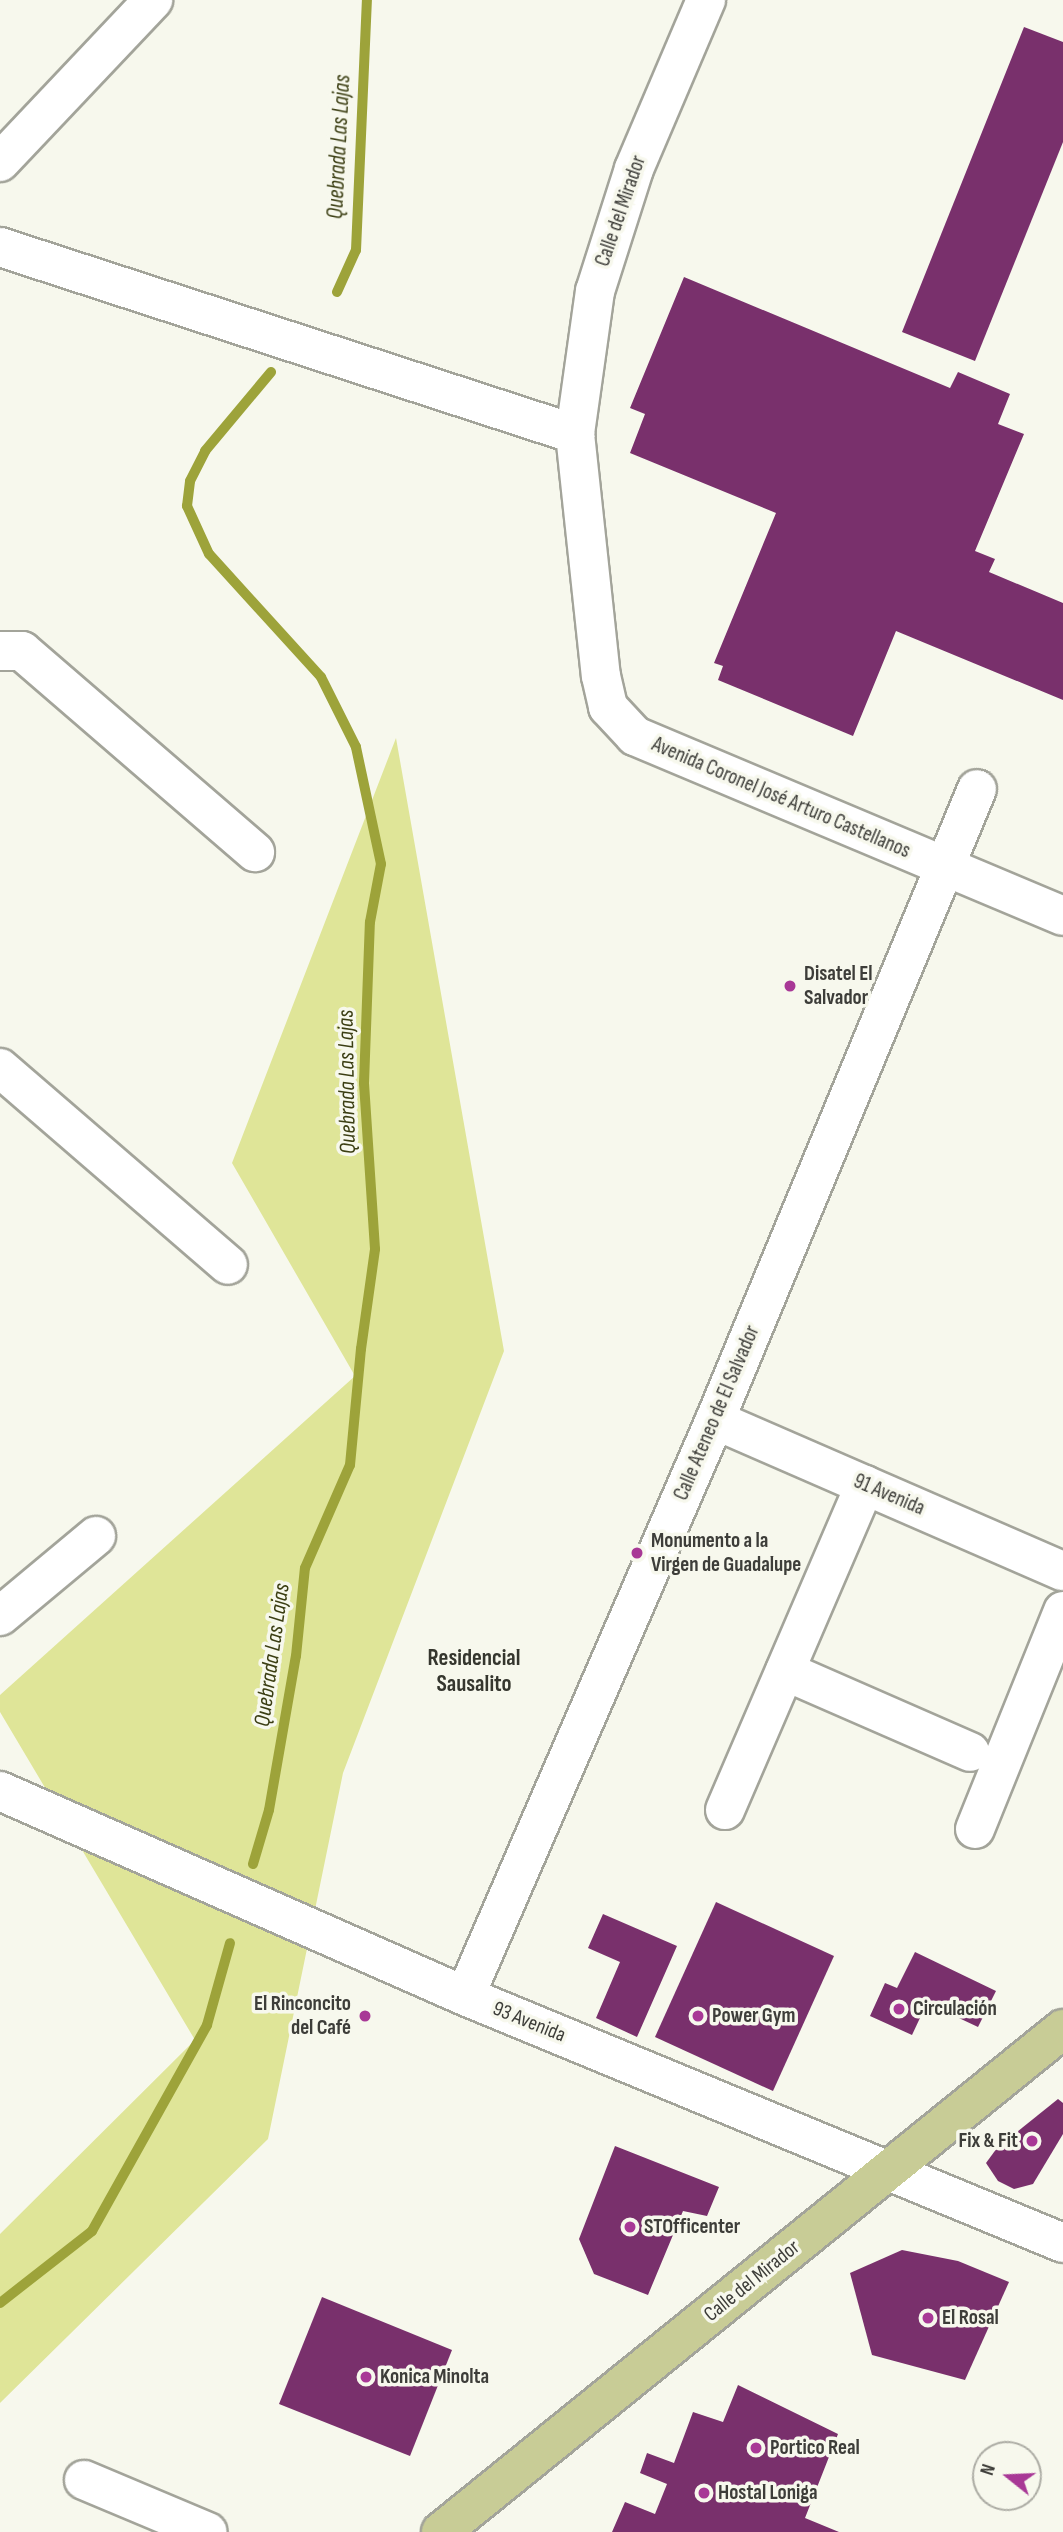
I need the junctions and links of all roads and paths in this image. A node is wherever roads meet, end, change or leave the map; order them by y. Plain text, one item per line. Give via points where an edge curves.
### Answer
1 (153, 0) edge
2 (706, 0) edge
3 (0, 162) edge
4 (0, 247) edge
5 (575, 434) junction
6 (0, 650) edge
7 (977, 789) dead end
8 (255, 852) dead end
9 (944, 866) junction
10 (1063, 916) edge
11 (0, 1068) edge
12 (228, 1265) dead end
13 (715, 1420) junction
14 (865, 1485) junction
15 (96, 1536) dead end
16 (1063, 1571) edge
17 (1063, 1611) edge
18 (0, 1616) edge
19 (785, 1671) junction
20 (970, 1752) dead end
21 (0, 1791) edge
22 (725, 1810) dead end
23 (975, 1829) dead end
24 (465, 1996) junction
25 (1063, 2029) edge
26 (1063, 2060) edge
27 (900, 2175) junction
28 (1063, 2243) edge
29 (84, 2480) dead end
30 (208, 2532) edge
31 (441, 2532) edge
32 (481, 2532) edge

1 - 3 street
2 - 5 street, Calle del Mirador via 634,169 595,291
4 - 5 street
5 - 9 street, Avenida Coronel José Arturo Castellanos via 608,707 635,737
6 - 8 street via 22,651
7 - 9 street, Calle Ateneo de El Salvador
9 - 10 street, Avenida Coronel José Arturo Castellanos
9 - 13 street, Calle Ateneo de El Salvador
11 - 12 street
13 - 14 street, 91 Avenida
13 - 24 street, Calle Ateneo de El Salvador
14 - 16 street, 91 Avenida
14 - 19 street
15 - 18 street
17 - 23 street
19 - 20 street
19 - 22 street
21 - 24 street, 93 Avenida
24 - 27 street, 93 Avenida
25 - 27 main road, Calle del Mirador
26 - 27 main road, Calle del Mirador
27 - 28 street, 93 Avenida
27 - 31 main road, Calle del Mirador
27 - 32 main road, Calle del Mirador
29 - 30 street

